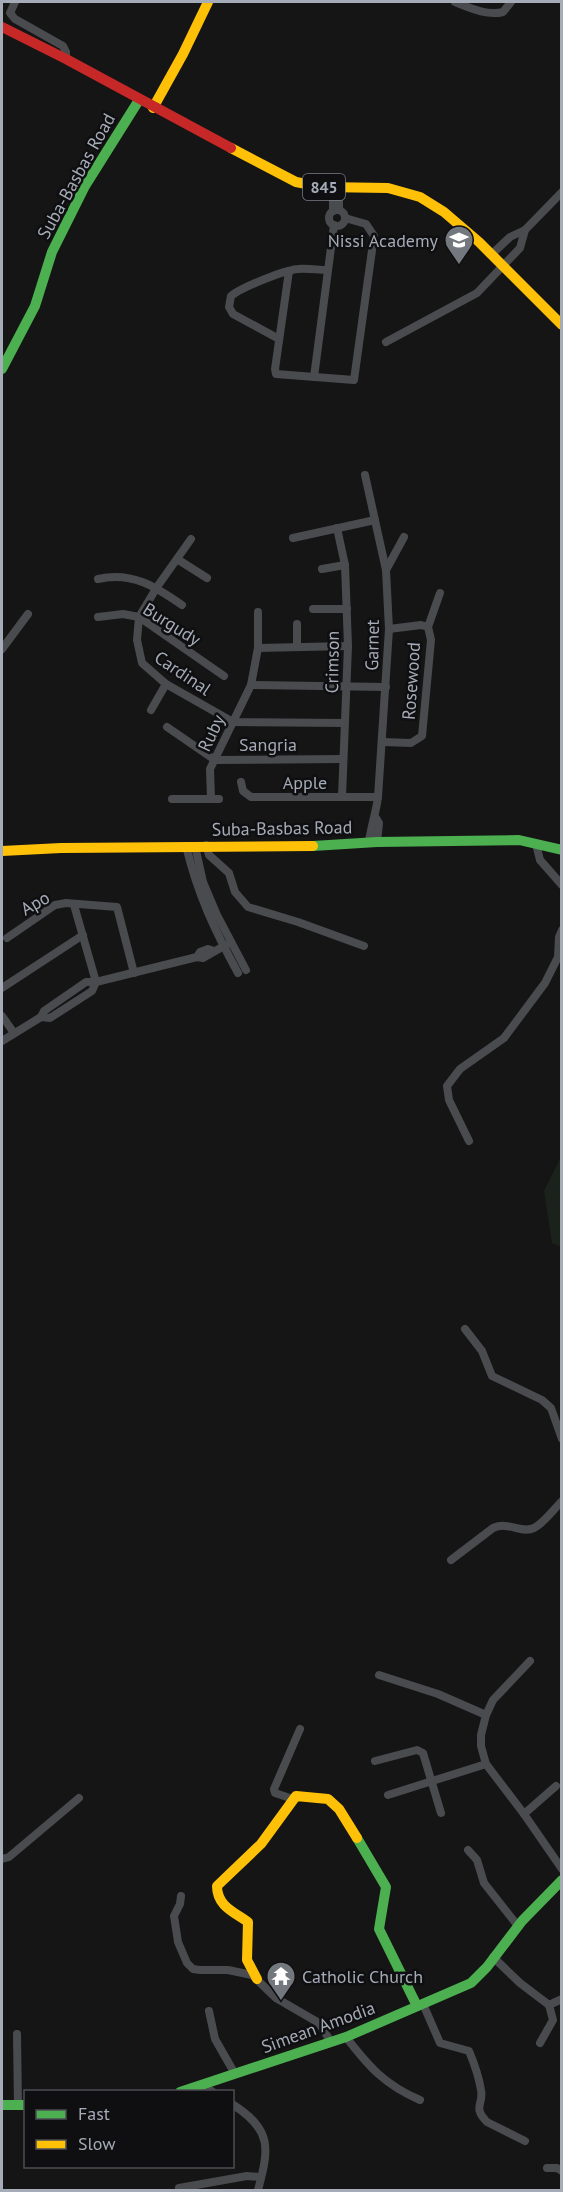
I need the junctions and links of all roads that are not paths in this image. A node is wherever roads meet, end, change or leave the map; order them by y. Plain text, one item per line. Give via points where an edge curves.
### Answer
1 (15, 2) edge
2 (208, 2) edge
3 (455, 2) edge
4 (511, 2) edge
5 (466, 4) edge
6 (2, 27) edge
7 (66, 59) junction
8 (139, 100) junction
9 (153, 108) junction
10 (336, 187) junction
11 (561, 192) edge
12 (336, 210) junction
13 (345, 218) junction
14 (334, 225) junction
15 (525, 230) junction
16 (492, 254) junction
17 (505, 266) junction
18 (327, 270) junction
19 (290, 271) junction
20 (561, 325) edge
21 (279, 339) junction
22 (387, 342) dead end
23 (2, 369) edge
24 (314, 377) junction
25 (365, 475) dead end
26 (375, 520) junction
27 (337, 528) junction
28 (404, 537) dead end
29 (191, 538) dead end
30 (293, 538) dead end
31 (177, 559) junction
32 (345, 565) junction
33 (322, 569) dead end
34 (386, 570) junction
35 (207, 578) dead end
36 (98, 579) dead end
37 (157, 587) junction
38 (440, 593) dead end
39 (182, 605) dead end
40 (313, 609) dead end
41 (347, 609) junction
42 (258, 612) dead end
43 (28, 614) dead end
44 (98, 617) dead end
45 (139, 617) junction
46 (297, 624) dead end
47 (428, 627) junction
48 (389, 629) junction
49 (348, 646) junction
50 (297, 647) junction
51 (258, 648) junction
52 (2, 649) edge
53 (224, 676) dead end
54 (166, 684) junction
55 (250, 685) junction
56 (347, 685) junction
57 (386, 687) junction
58 (151, 710) dead end
59 (233, 722) junction
60 (345, 723) junction
61 (167, 727) dead end
62 (383, 742) junction
63 (343, 759) junction
64 (215, 760) junction
65 (241, 782) dead end
66 (342, 796) junction
67 (378, 797) junction
68 (172, 799) dead end
69 (373, 842) junction
70 (536, 844) junction
71 (206, 845) junction
72 (190, 846) junction
73 (561, 850) edge
74 (2, 851) edge
75 (561, 885) edge
76 (74, 905) junction
77 (561, 930) edge
78 (83, 935) junction
79 (7, 938) dead end
80 (227, 944) junction
81 (364, 946) dead end
82 (242, 972) dead end
83 (134, 973) junction
84 (96, 982) junction
85 (2, 988) edge
86 (2, 1016) edge
87 (14, 1033) junction
88 (2, 1041) edge
89 (469, 1141) dead end
90 (465, 1329) dead end
91 (561, 1439) edge
92 (561, 1501) edge
93 (451, 1560) dead end
94 (530, 1661) dead end
95 (379, 1675) dead end
96 (486, 1715) junction
97 (300, 1729) dead end
98 (375, 1761) dead end
99 (486, 1764) junction
100 (432, 1782) junction
101 (556, 1786) dead end
102 (388, 1795) dead end
103 (79, 1798) dead end
104 (293, 1799) junction
105 (441, 1813) dead end
106 (524, 1814) junction
107 (468, 1850) dead end
108 (2, 1859) edge
109 (561, 1869) edge
110 (561, 1880) edge
111 (181, 1896) dead end
112 (518, 1926) junction
113 (493, 1957) junction
114 (257, 1979) junction
115 (561, 1999) edge
116 (420, 2005) junction
117 (549, 2005) junction
118 (209, 2012) dead end
119 (17, 2034) dead end
120 (346, 2037) junction
121 (331, 2042) junction
122 (540, 2043) dead end
123 (235, 2074) junction
124 (208, 2088) edge
125 (189, 2090) edge
126 (420, 2100) dead end
127 (2, 2105) edge
128 (22, 2105) edge
129 (234, 2106) edge
130 (525, 2141) dead end
131 (547, 2168) dead end
132 (561, 2171) edge
133 (261, 2177) junction
134 (179, 2188) dead end
135 (258, 2190) edge

1 - 7 street via 9,13 63,46
2 - 9 street
3 - 5 street
4 - 5 street via 503,12 487,12
6 - 7 street, 845
7 - 8 street, 845
8 - 9 street, 845
8 - 23 street, Suba-Basbas Road via 80,196 52,252 35,306
9 - 10 street, 845 via 296,183
10 - 12 street
10 - 16 street, 845 via 393,188 422,196
11 - 15 street
12 - 13 street via 344,213
12 - 14 street via 329,218
13 - 14 street via 342,224
13 - 24 street via 366,224 374,238 356,377 353,381
14 - 18 street
15 - 16 street via 510,237
15 - 17 street via 520,248
16 - 17 street, 845
17 - 20 street, 845
17 - 22 street via 477,293
18 - 19 street
18 - 24 street
19 - 21 street
19 - 21 street via 237,292 229,301 233,314
21 - 24 street via 276,374
25 - 26 street, Garnet
26 - 27 street
26 - 34 street, Garnet
27 - 30 street
27 - 32 street, Crimson
28 - 34 street
29 - 31 street, Cardinal
31 - 35 street
31 - 37 street, Cardinal
32 - 33 street
32 - 41 street, Crimson
34 - 48 street, Garnet
36 - 37 street via 134,578
37 - 39 street
37 - 45 street, Cardinal
38 - 47 street
40 - 41 street
41 - 49 street, Crimson
42 - 51 street, Ruby
43 - 52 street
44 - 45 street, Burgudy
45 - 53 street, Burgudy
45 - 54 street, Cardinal via 136,640 142,663
46 - 50 street
47 - 48 street, Rosewood
47 - 62 street, Rosewood via 431,640 422,736 411,742
48 - 57 street, Garnet
49 - 50 street
49 - 56 street, Crimson
50 - 51 street
51 - 55 street, Ruby
54 - 58 street
54 - 59 street, Cardinal
55 - 56 street
55 - 59 street, Ruby
56 - 57 street
56 - 60 street, Crimson
57 - 62 street, Garnet
59 - 60 street, Cardinal
59 - 64 street, Ruby
60 - 63 street, Crimson
61 - 64 street, Sangria
62 - 67 street, Garnet
63 - 64 street, Sangria
63 - 66 street, Crimson
64 - 68 street, Ruby via 210,770 215,799
65 - 66 street, Apple via 243,791 251,796
66 - 67 street, Apple
67 - 69 street, Garnet via 372,823
69 - 70 street, Suba-Basbas Road via 519,840
69 - 71 street, Suba-Basbas Road via 321,846
70 - 73 street, Suba-Basbas Road
70 - 75 street via 540,860
71 - 72 street, Suba-Basbas Road
71 - 81 street via 209,855 230,873 235,892 248,907
72 - 74 street, Suba-Basbas Road
72 - 80 street via 196,884 209,918
76 - 78 street
76 - 79 street, Apo via 55,905
76 - 83 street, Apo via 117,907
77 - 89 street via 558,957 545,983 504,1038 460,1069 447,1086 449,1100
78 - 84 street
78 - 85 street
80 - 82 street
80 - 83 street via 214,951 200,952 197,957
83 - 84 street
84 - 87 street via 86,982
86 - 87 street
87 - 88 street
90 - 91 street via 482,1351 492,1376 551,1408
92 - 93 street via 537,1527 493,1528
94 - 96 street via 493,1700
95 - 96 street
96 - 99 street via 481,1741
97 - 104 street via 274,1789 275,1793
98 - 100 street via 417,1750 425,1757
99 - 100 street
99 - 106 street
100 - 102 street
100 - 105 street
101 - 106 street
103 - 108 street
104 - 114 street via 261,1844 216,1888 230,1912 248,1922 247,1960
104 - 116 street via 328,1798 351,1828 386,1887 379,1929
106 - 109 street
107 - 112 street via 477,1860 484,1883
110 - 112 street, Simean Amodia
111 - 114 street via 174,1916 178,1942 187,1963 194,1969 240,1971
112 - 113 street, Simean Amodia
113 - 116 street, Simean Amodia via 471,1983
113 - 117 street
114 - 121 street via 276,1998 319,2023
115 - 117 street
116 - 120 street, Simean Amodia
116 - 130 street via 440,2043 469,2051 482,2094 478,2104 482,2117
117 - 122 street via 553,2020
118 - 123 street via 215,2039
119 - 128 street
120 - 121 street, Simean Amodia
120 - 126 street via 382,2079
121 - 123 street, Simean Amodia
123 - 124 street, Simean Amodia
124 - 125 street, Simean Amodia
127 - 128 street
129 - 133 street via 262,2130 266,2154
131 - 132 street
133 - 134 street
133 - 135 street

